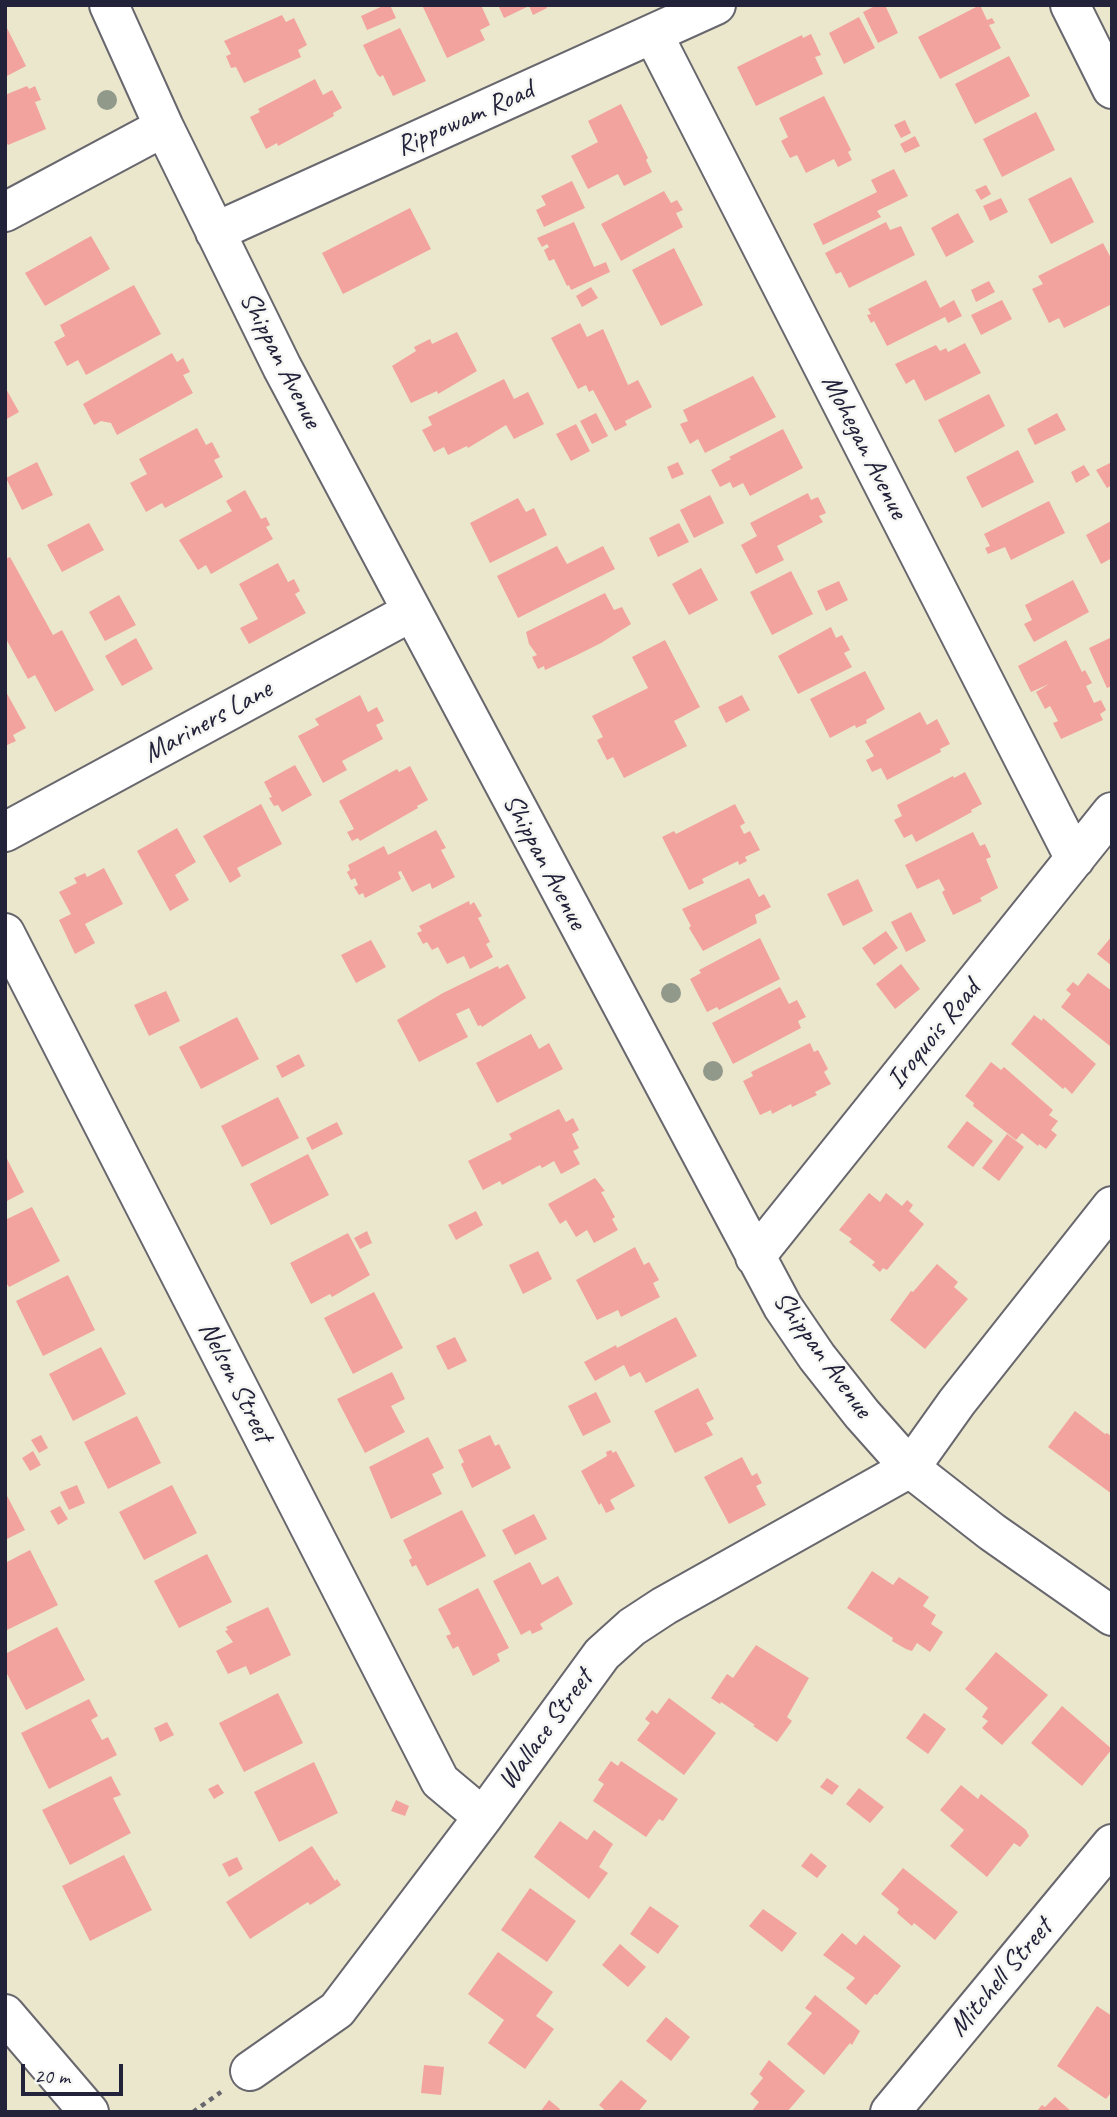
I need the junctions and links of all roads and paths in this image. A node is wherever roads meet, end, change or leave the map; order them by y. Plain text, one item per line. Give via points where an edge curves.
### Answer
1 (109, 5) edge
2 (716, 5) edge
3 (1070, 5) edge
4 (653, 34) junction
5 (1112, 89) edge
6 (164, 127) junction
7 (5, 212) edge
8 (215, 232) junction
9 (411, 612) junction
10 (1112, 812) edge
11 (5, 832) edge
12 (1075, 859) junction
13 (5, 933) edge
14 (1112, 1206) edge
15 (755, 1257) junction
16 (910, 1468) junction
17 (1112, 1616) edge
18 (483, 1817) junction
19 (1112, 1844) edge
20 (9, 2025) edge
21 (250, 2071) dead end
22 (89, 2112) edge
23 (890, 2112) edge

1 - 6 street, Shippan Avenue
2 - 4 street, Rippowam Road
3 - 5 street
4 - 8 street, Rippowam Road
4 - 12 street, Mohegan Avenue
6 - 7 street
6 - 8 street, Shippan Avenue
8 - 9 street, Shippan Avenue
9 - 11 street, Mariners Lane
9 - 15 street, Shippan Avenue
10 - 12 street, Iroquois Road
12 - 15 street, Iroquois Road
13 - 18 street, Nelson Street via 440,1781
14 - 16 street
15 - 16 street, Shippan Avenue via 817,1357
16 - 17 street, Shippan Avenue
16 - 18 street, Wallace Street via 632,1627 601,1654
18 - 21 street, Wallace Street via 337,2010
19 - 23 street, Mitchell Street
20 - 22 street

